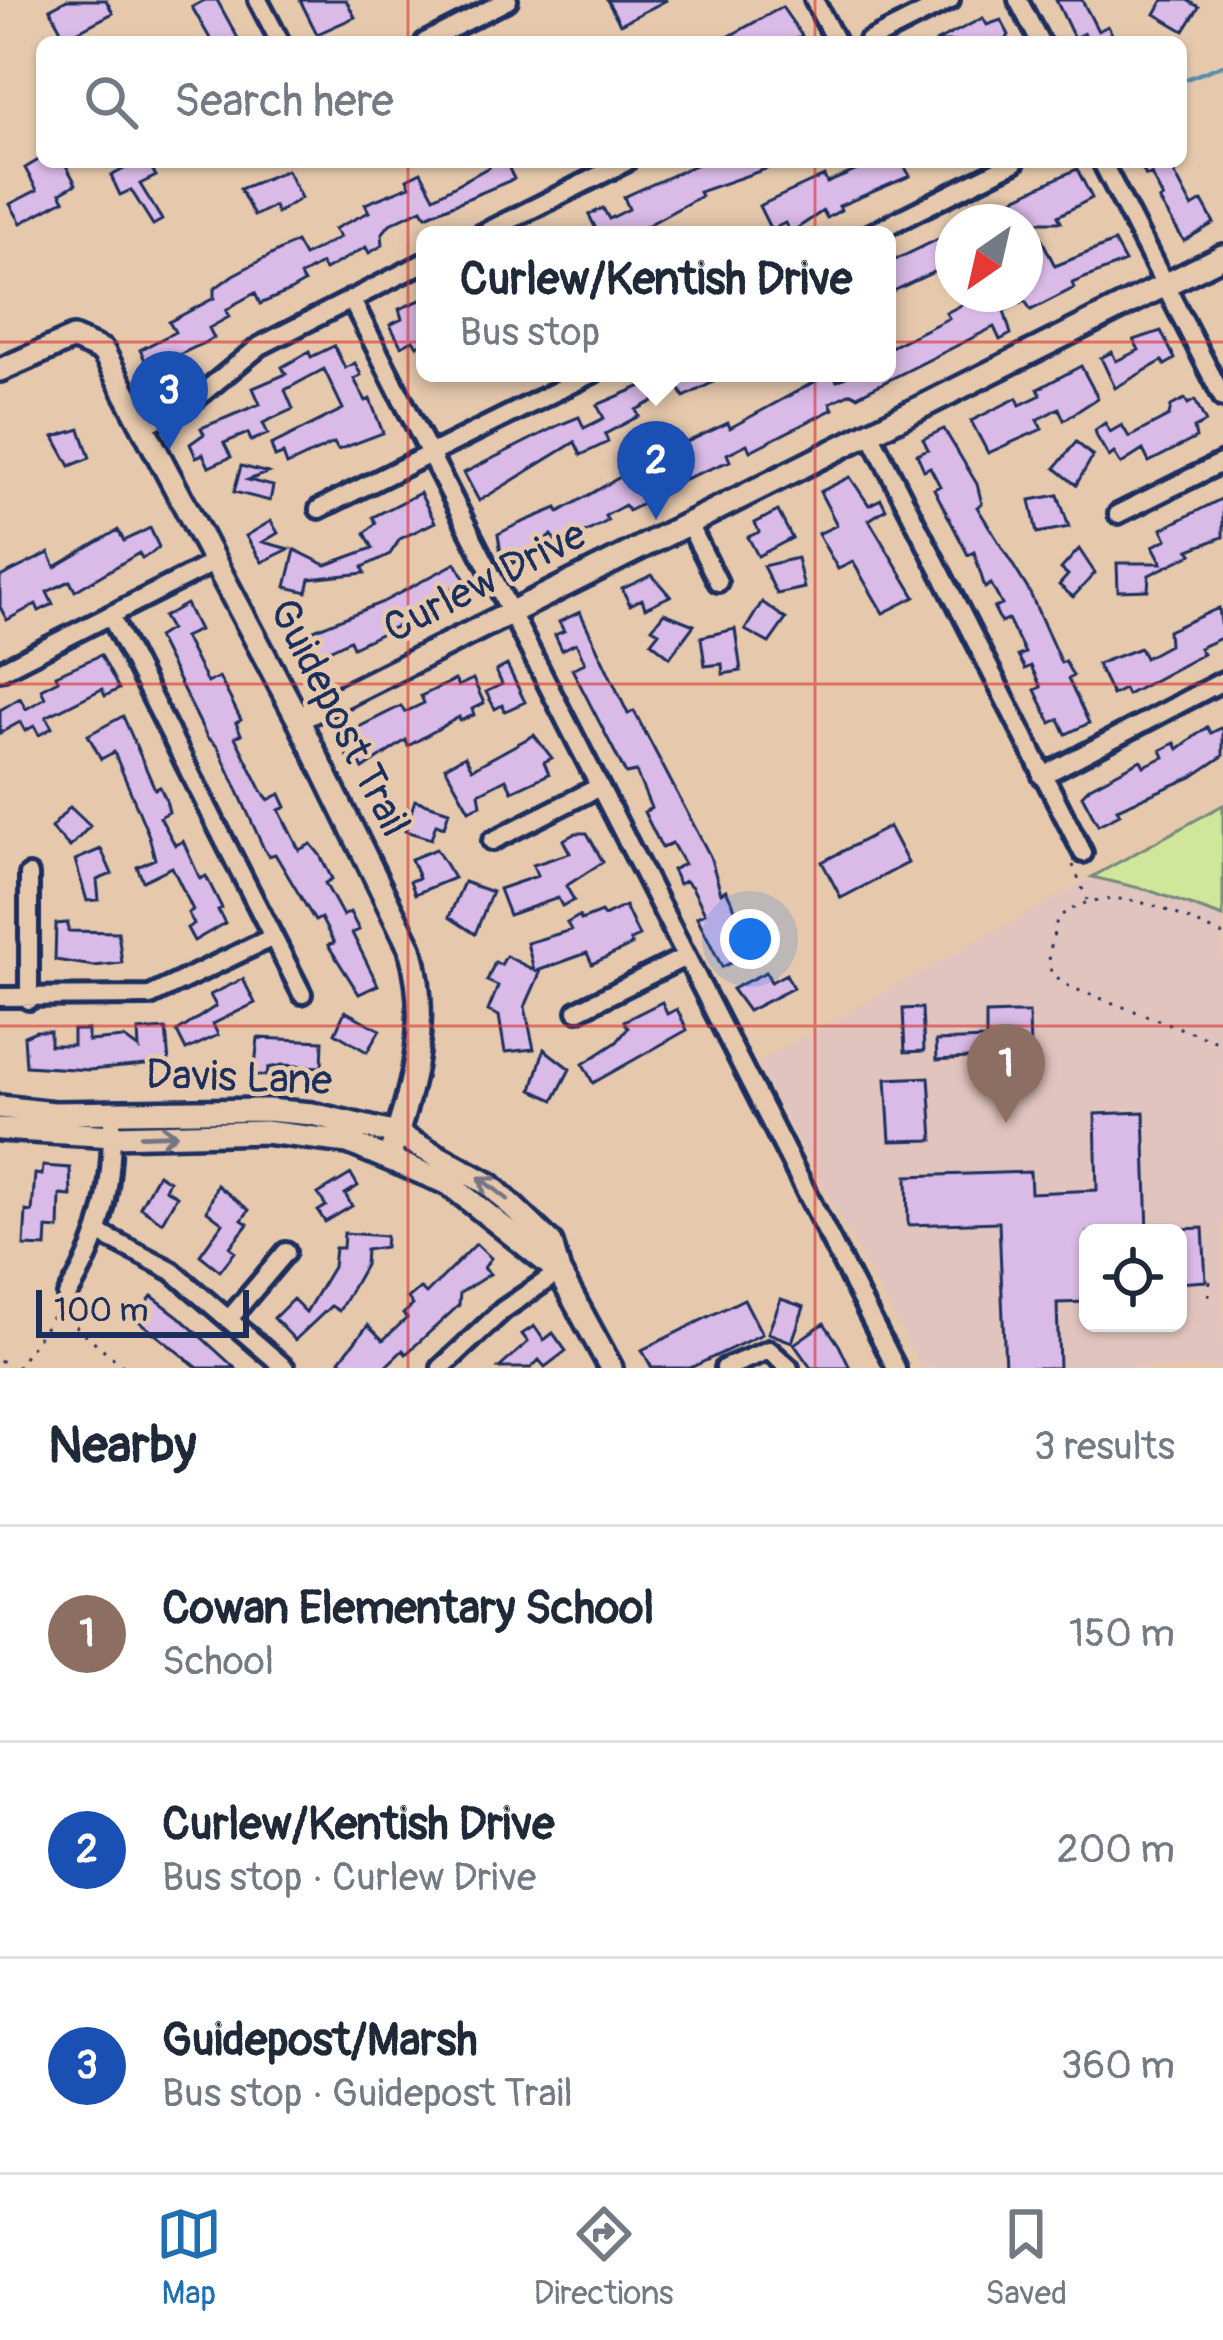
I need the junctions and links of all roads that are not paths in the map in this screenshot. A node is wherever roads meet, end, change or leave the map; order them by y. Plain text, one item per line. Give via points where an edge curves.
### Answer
1 (258, 0) edge
2 (508, 0) edge
3 (814, 0) edge
4 (950, 0) edge
5 (1018, 0) edge
6 (277, 36) edge
7 (437, 36) edge
8 (833, 36) edge
9 (879, 36) edge
10 (1037, 36) edge
11 (614, 168) edge
12 (1003, 168) edge
13 (1105, 168) edge
14 (498, 226) edge
15 (887, 226) edge
16 (1223, 256) edge
17 (416, 266) edge
18 (1164, 285) junction
19 (350, 299) junction
20 (0, 370) edge
21 (575, 382) edge
22 (1223, 398) edge
23 (146, 425) junction
24 (870, 433) junction
25 (429, 455) junction
26 (1223, 462) edge
27 (320, 509) dead end
28 (1118, 514) dead end
29 (689, 524) junction
30 (215, 562) junction
31 (718, 582) dead end
32 (509, 613) junction
33 (110, 615) junction
34 (0, 671) edge
35 (1223, 681) edge
36 (298, 719) junction
37 (1042, 776) junction
38 (596, 788) junction
39 (492, 841) dead end
40 (1083, 854) road end
41 (29, 875) dead end
42 (273, 937) junction
43 (683, 958) junction
44 (302, 994) dead end
45 (0, 997) edge
46 (29, 1000) junction
47 (577, 1011) dead end
48 (0, 1106) edge
49 (112, 1113) junction
50 (0, 1129) edge
51 (113, 1136) junction
52 (393, 1144) junction
53 (101, 1234) junction
54 (286, 1252) dead end
55 (559, 1273) junction
56 (62, 1303) road end
57 (229, 1319) junction
58 (285, 1368) edge
59 (441, 1368) edge
60 (611, 1368) edge
61 (725, 1368) edge
62 (789, 1368) edge
63 (896, 1368) edge

1 - 6 street
2 - 7 street
3 - 8 street
4 - 9 street
5 - 10 street
11 - 14 street
12 - 15 street
13 - 18 street
16 - 18 street, Curlew Drive
17 - 19 street
18 - 22 street
18 - 24 street, Curlew Drive
19 - 23 street via 260,346 199,396
19 - 25 street
20 - 23 street, Guidepost Trail via 51,344 89,343 116,368
21 - 25 street
23 - 30 street, Guidepost Trail
24 - 29 street, Curlew Drive
24 - 37 street
25 - 27 street
25 - 32 street
26 - 28 street
29 - 31 street
29 - 32 street, Curlew Drive
30 - 33 street
30 - 36 street, Guidepost Trail
32 - 36 street, Curlew Drive
32 - 38 street
33 - 34 street
33 - 42 street
35 - 37 street
36 - 52 street, Guidepost Trail via 419,980 420,1046
37 - 40 street
38 - 39 street
38 - 43 street
41 - 46 street
42 - 44 street
42 - 46 street via 150,996
43 - 47 street
43 - 63 street
45 - 46 street
48 - 49 street, Davis Lane
49 - 51 street
49 - 52 street, Davis Lane via 290,1112
50 - 51 street, Davis Lane
51 -> 52 street, Davis Lane via 265,1132
51 - 53 street
52 - 55 street, Davis Lane via 490,1185 551,1243
53 - 56 street
53 - 57 street via 149,1255
54 - 57 street
55 - 59 street via 503,1310
55 - 60 street, Davis Lane
57 - 58 street
61 - 62 street via 769,1350

